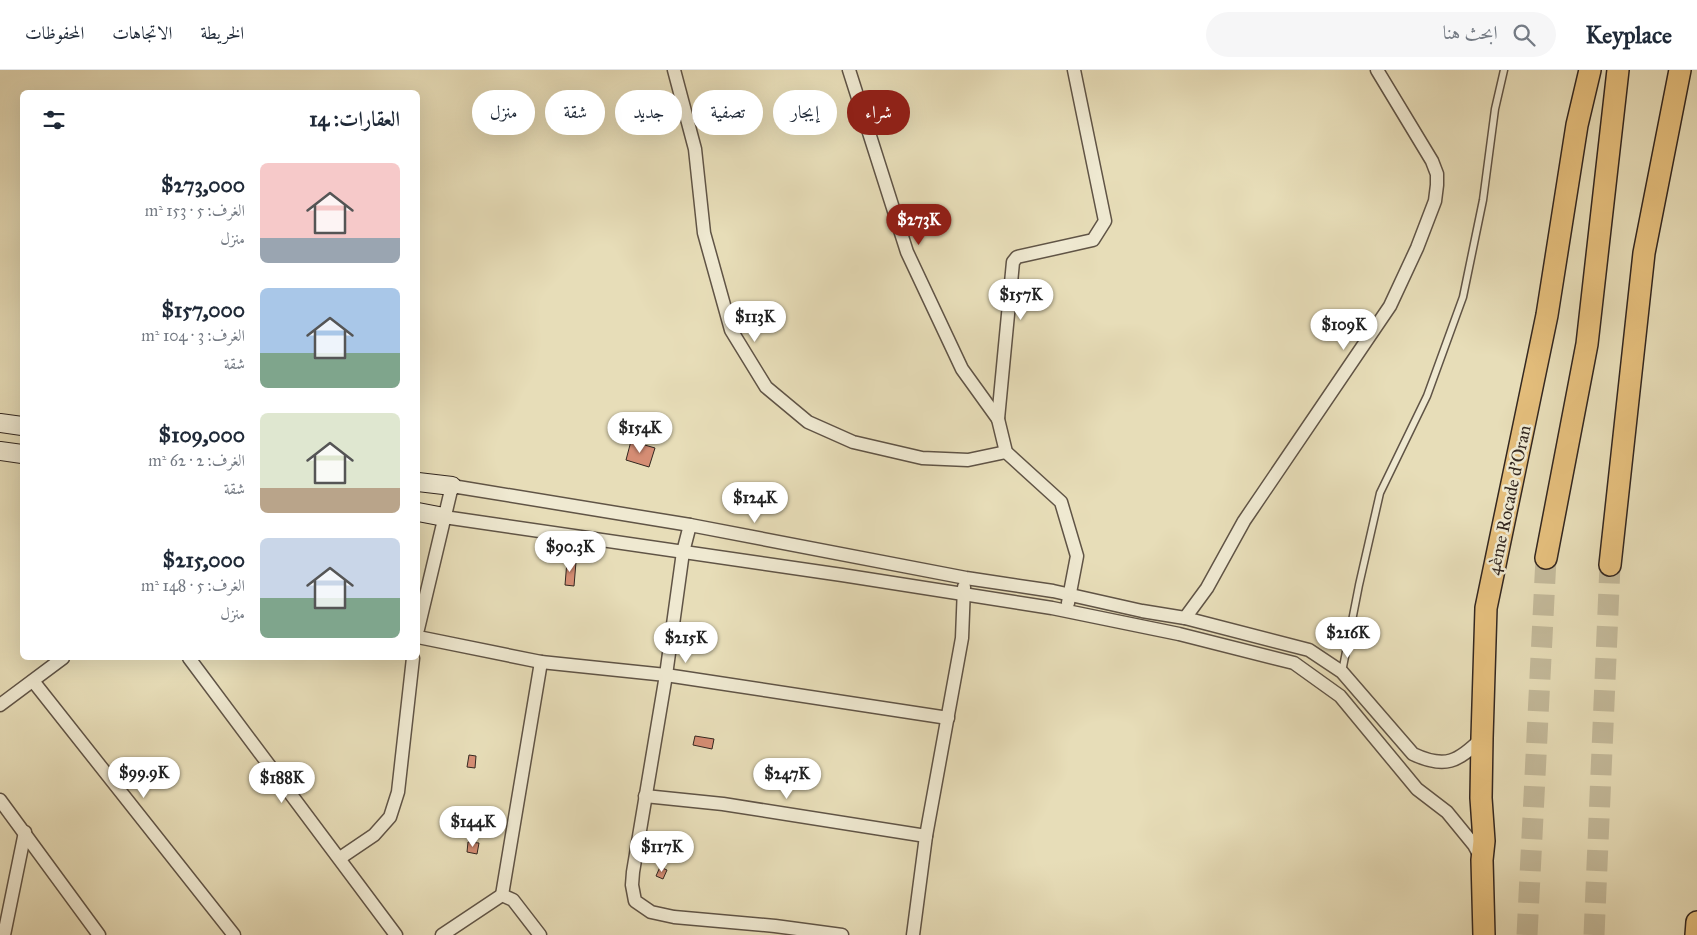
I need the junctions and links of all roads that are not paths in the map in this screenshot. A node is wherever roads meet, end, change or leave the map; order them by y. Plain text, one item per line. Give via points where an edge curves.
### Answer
1 (674, 70) edge
2 (849, 70) edge
3 (1074, 70) edge
4 (1377, 70) edge
5 (1504, 70) edge
6 (1590, 70) edge
7 (1618, 70) edge
8 (1680, 70) edge
9 (998, 418) junction
10 (0, 423) edge
11 (20, 426) edge
12 (0, 451) edge
13 (1006, 452) junction
14 (20, 454) edge
15 (420, 482) edge
16 (452, 486) junction
17 (420, 512) edge
18 (444, 517) junction
19 (690, 525) junction
20 (683, 552) junction
21 (1546, 558) tunnel mouth
22 (1610, 565) tunnel mouth
23 (966, 578) junction
24 (963, 594) junction
25 (1070, 595) junction
26 (1066, 611) junction
27 (1185, 618) junction
28 (420, 620) edge
29 (420, 637) edge
30 (61, 660) edge
31 (191, 660) edge
32 (413, 660) edge
33 (541, 662) junction
34 (666, 675) junction
35 (1347, 676) junction
36 (32, 681) junction
37 (1340, 696) junction
38 (0, 705) edge
39 (948, 718) junction
40 (1482, 738) junction
41 (644, 796) junction
42 (0, 800) edge
43 (25, 832) junction
44 (926, 836) junction
45 (340, 858) junction
46 (1482, 860) junction
47 (502, 895) junction
48 (1697, 922) edge
49 (4, 935) edge
50 (99, 935) edge
51 (234, 935) edge
52 (396, 935) edge
53 (442, 935) edge
54 (540, 935) edge
55 (842, 935) edge
56 (913, 935) edge
57 (1484, 935) edge
58 (1696, 935) edge

1 - 13 street via 695,149 704,233 731,330 766,387 808,422 853,442 922,458 968,460
2 - 9 street via 907,252 962,369
3 - 9 street via 1105,221 1093,240 1017,257 1012,262
4 - 27 street via 1432,161 1437,179 1435,201 1390,306 1244,521 1207,588
5 - 35 lane via 1463,297 1427,396 1380,493 1359,585
6 - 40 highway, 4ème Rocade d'Oran via 1577,125 1547,315 1486,608
7 - 21 highway via 1587,344
8 - 22 highway via 1644,253
9 - 13 street
10 - 11 main road
12 - 14 main road
13 - 25 street via 1060,502 1077,556
15 - 16 main road
16 - 18 street
16 - 19 street
17 - 18 main road
18 - 20 street
18 - 28 street
19 - 20 street
19 - 23 street
20 - 24 street
20 - 34 street
23 - 24 street
23 - 25 street
24 - 26 street
24 - 39 street via 962,638
25 - 26 street
25 - 27 street
26 - 37 street via 1179,634 1294,663
27 - 35 street via 1309,650
29 - 33 street
30 - 36 street
31 - 45 street
32 - 45 street via 398,792 390,817 374,835
33 - 34 street
33 - 47 street
34 - 39 street
34 - 41 street
35 - 37 street
35 - 40 street via 1413,754 1423,759 1447,763
36 - 38 street
36 - 51 street
37 - 46 street via 1417,788 1447,812
39 - 44 street
40 - 46 highway, 4ème Rocade d'Oran
41 - 44 street via 723,804
41 - 55 street via 632,885 635,901 651,912 674,917
42 - 43 street
43 - 49 street
43 - 50 street
44 - 56 street
45 - 52 street
46 - 57 highway, 4ème Rocade d'Oran
47 - 53 street
47 - 54 street via 513,900
48 - 58 highway

